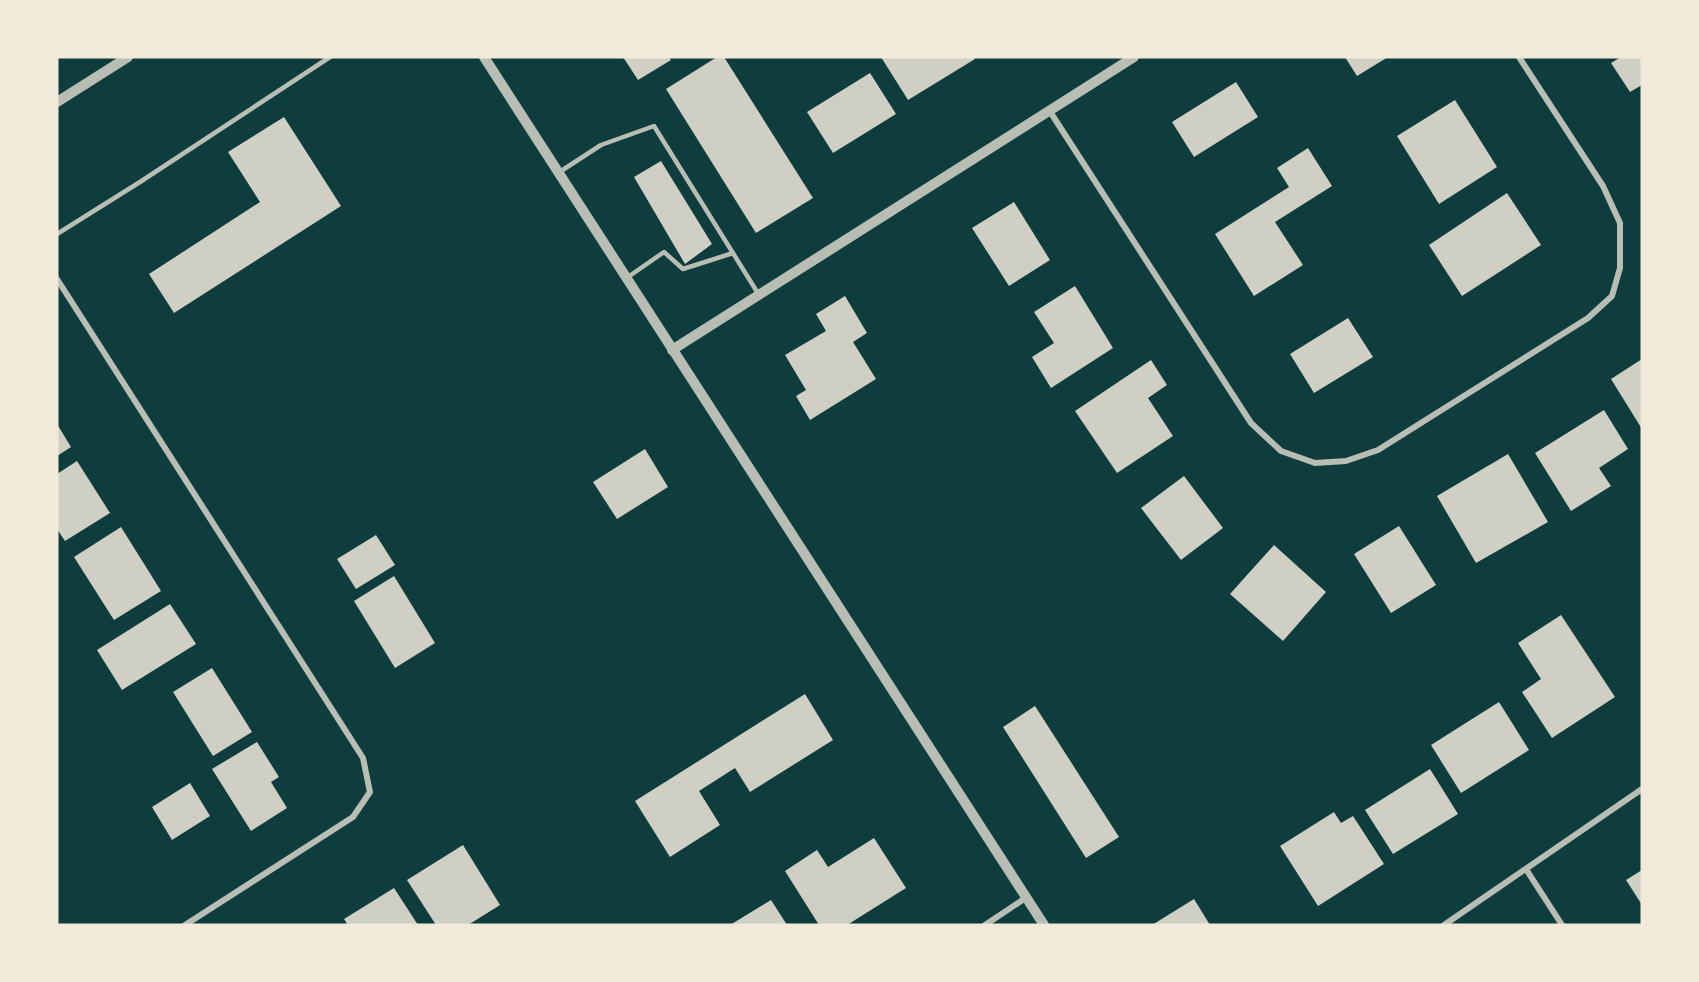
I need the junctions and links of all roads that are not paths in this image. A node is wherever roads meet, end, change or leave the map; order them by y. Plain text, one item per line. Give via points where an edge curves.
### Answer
1 (128, 57) edge
2 (330, 57) edge
3 (484, 57) edge
4 (1134, 57) edge
5 (1519, 57) edge
6 (57, 102) edge
7 (1048, 110) junction
8 (558, 173) junction
9 (57, 234) edge
10 (733, 253) junction
11 (626, 278) junction
12 (57, 279) edge
13 (759, 295) junction
14 (672, 350) junction
15 (1642, 789) edge
16 (1526, 869) junction
17 (1027, 897) junction
18 (185, 925) edge
19 (985, 925) edge
20 (1044, 925) edge
21 (1444, 925) edge
22 (1562, 925) edge

1 - 6 street
2 - 9 lane
3 - 8 street
4 - 7 street
5 - 7 street via 1603,186 1620,223 1620,268 1612,296 1588,318 1378,450 1346,461 1315,463 1281,451 1251,423
7 - 13 street
8 - 10 lane via 601,146 654,126
8 - 11 street
10 - 11 lane via 683,268 664,252
10 - 13 lane
11 - 14 street
12 - 18 street via 363,758 370,792 353,817
13 - 14 street
14 - 17 street
15 - 16 street
16 - 21 street
16 - 22 street
17 - 19 street
17 - 20 street

